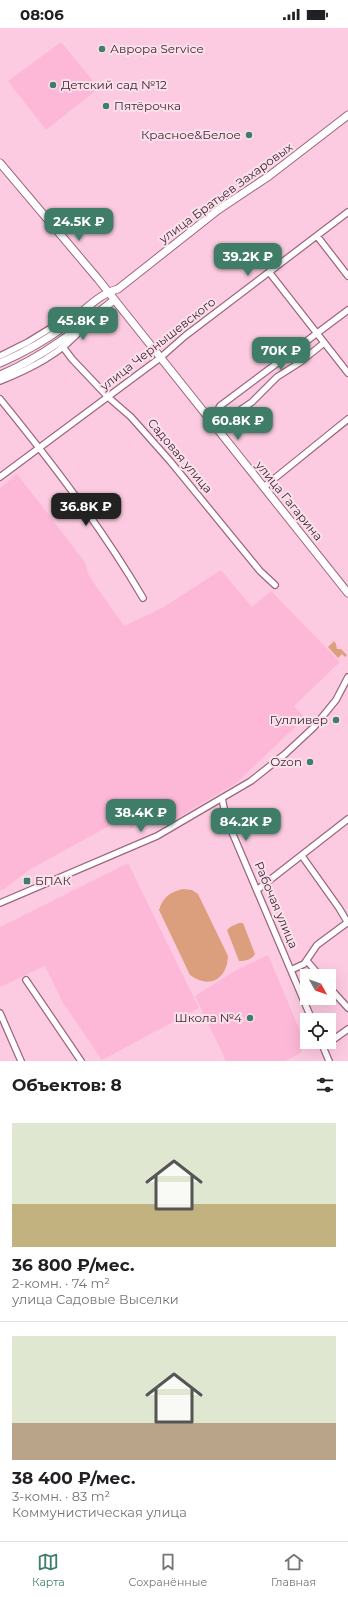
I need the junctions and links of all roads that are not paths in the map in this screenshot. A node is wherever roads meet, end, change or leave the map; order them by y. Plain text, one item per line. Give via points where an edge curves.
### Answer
1 (348, 115) edge
2 (0, 163) edge
3 (348, 212) edge
4 (317, 236) junction
5 (269, 272) junction
6 (348, 276) edge
7 (118, 289) junction
8 (107, 291) junction
9 (114, 300) junction
10 (348, 310) edge
11 (81, 313) junction
12 (88, 321) junction
13 (316, 332) junction
14 (324, 343) junction
15 (63, 347) junction
16 (0, 356) edge
17 (160, 358) junction
18 (0, 363) edge
19 (348, 373) edge
20 (0, 375) edge
21 (0, 382) edge
22 (108, 397) junction
23 (0, 400) edge
24 (348, 419) edge
25 (215, 422) junction
26 (40, 448) junction
27 (0, 477) edge
28 (264, 487) junction
29 (275, 585) dead end
30 (348, 592) edge
31 (143, 598) dead end
32 (348, 677) edge
33 (222, 798) junction
34 (348, 819) edge
35 (302, 856) junction
36 (257, 890) junction
37 (0, 903) edge
38 (348, 922) edge
39 (307, 961) junction
40 (314, 969) edge
41 (291, 970) junction
42 (26, 980) dead end
43 (336, 995) edge
44 (348, 1008) edge
45 (309, 1013) edge
46 (0, 1014) edge
47 (348, 1028) edge
48 (336, 1035) edge
49 (324, 1049) edge
50 (21, 1061) edge
51 (80, 1061) edge
52 (329, 1061) edge

1 - 7 main road, улица Братьев Захаровых via 269,176 218,210
2 - 8 main road, улица Гагарина
3 - 4 street, улица Чернышевского
4 - 5 street, улица Чернышевского
4 - 6 street
5 - 13 street
5 - 17 street, улица Чернышевского
7 - 8 main road, улица Братьев Захаровых
7 - 9 main road
8 - 9 main road, улица Гагарина
8 - 11 main road
9 - 12 main road
9 - 17 main road, улица Гагарина
10 - 13 street
11 - 16 street
11 - 18 main road via 31,348
12 - 15 street
12 - 20 main road via 44,353
13 - 14 street
13 - 25 street via 220,406
14 - 19 street
14 - 25 street via 277,377 236,414
15 - 21 street via 42,361
15 - 22 street, Садовая улица
17 - 22 street, улица Чернышевского
17 - 25 main road, улица Гагарина
22 - 26 street, улица Чернышевского
22 - 29 street, Садовая улица via 131,417 260,571
23 - 26 street
24 - 28 street
25 - 28 main road, улица Гагарина
26 - 27 street, улица Чернышевского
26 - 31 street via 118,556
28 - 30 main road, улица Гагарина
32 - 33 street via 336,700 304,736 256,777
33 - 36 street, Рабочая улица via 226,818
33 - 37 street via 158,836
34 - 35 street
35 - 36 street
35 - 38 street
36 - 41 street, Рабочая улица
38 - 39 street via 317,945
39 - 40 street
39 - 41 street
41 - 45 street, Рабочая улица
42 - 51 street
43 - 44 street
46 - 50 street
47 - 48 street
49 - 52 street

